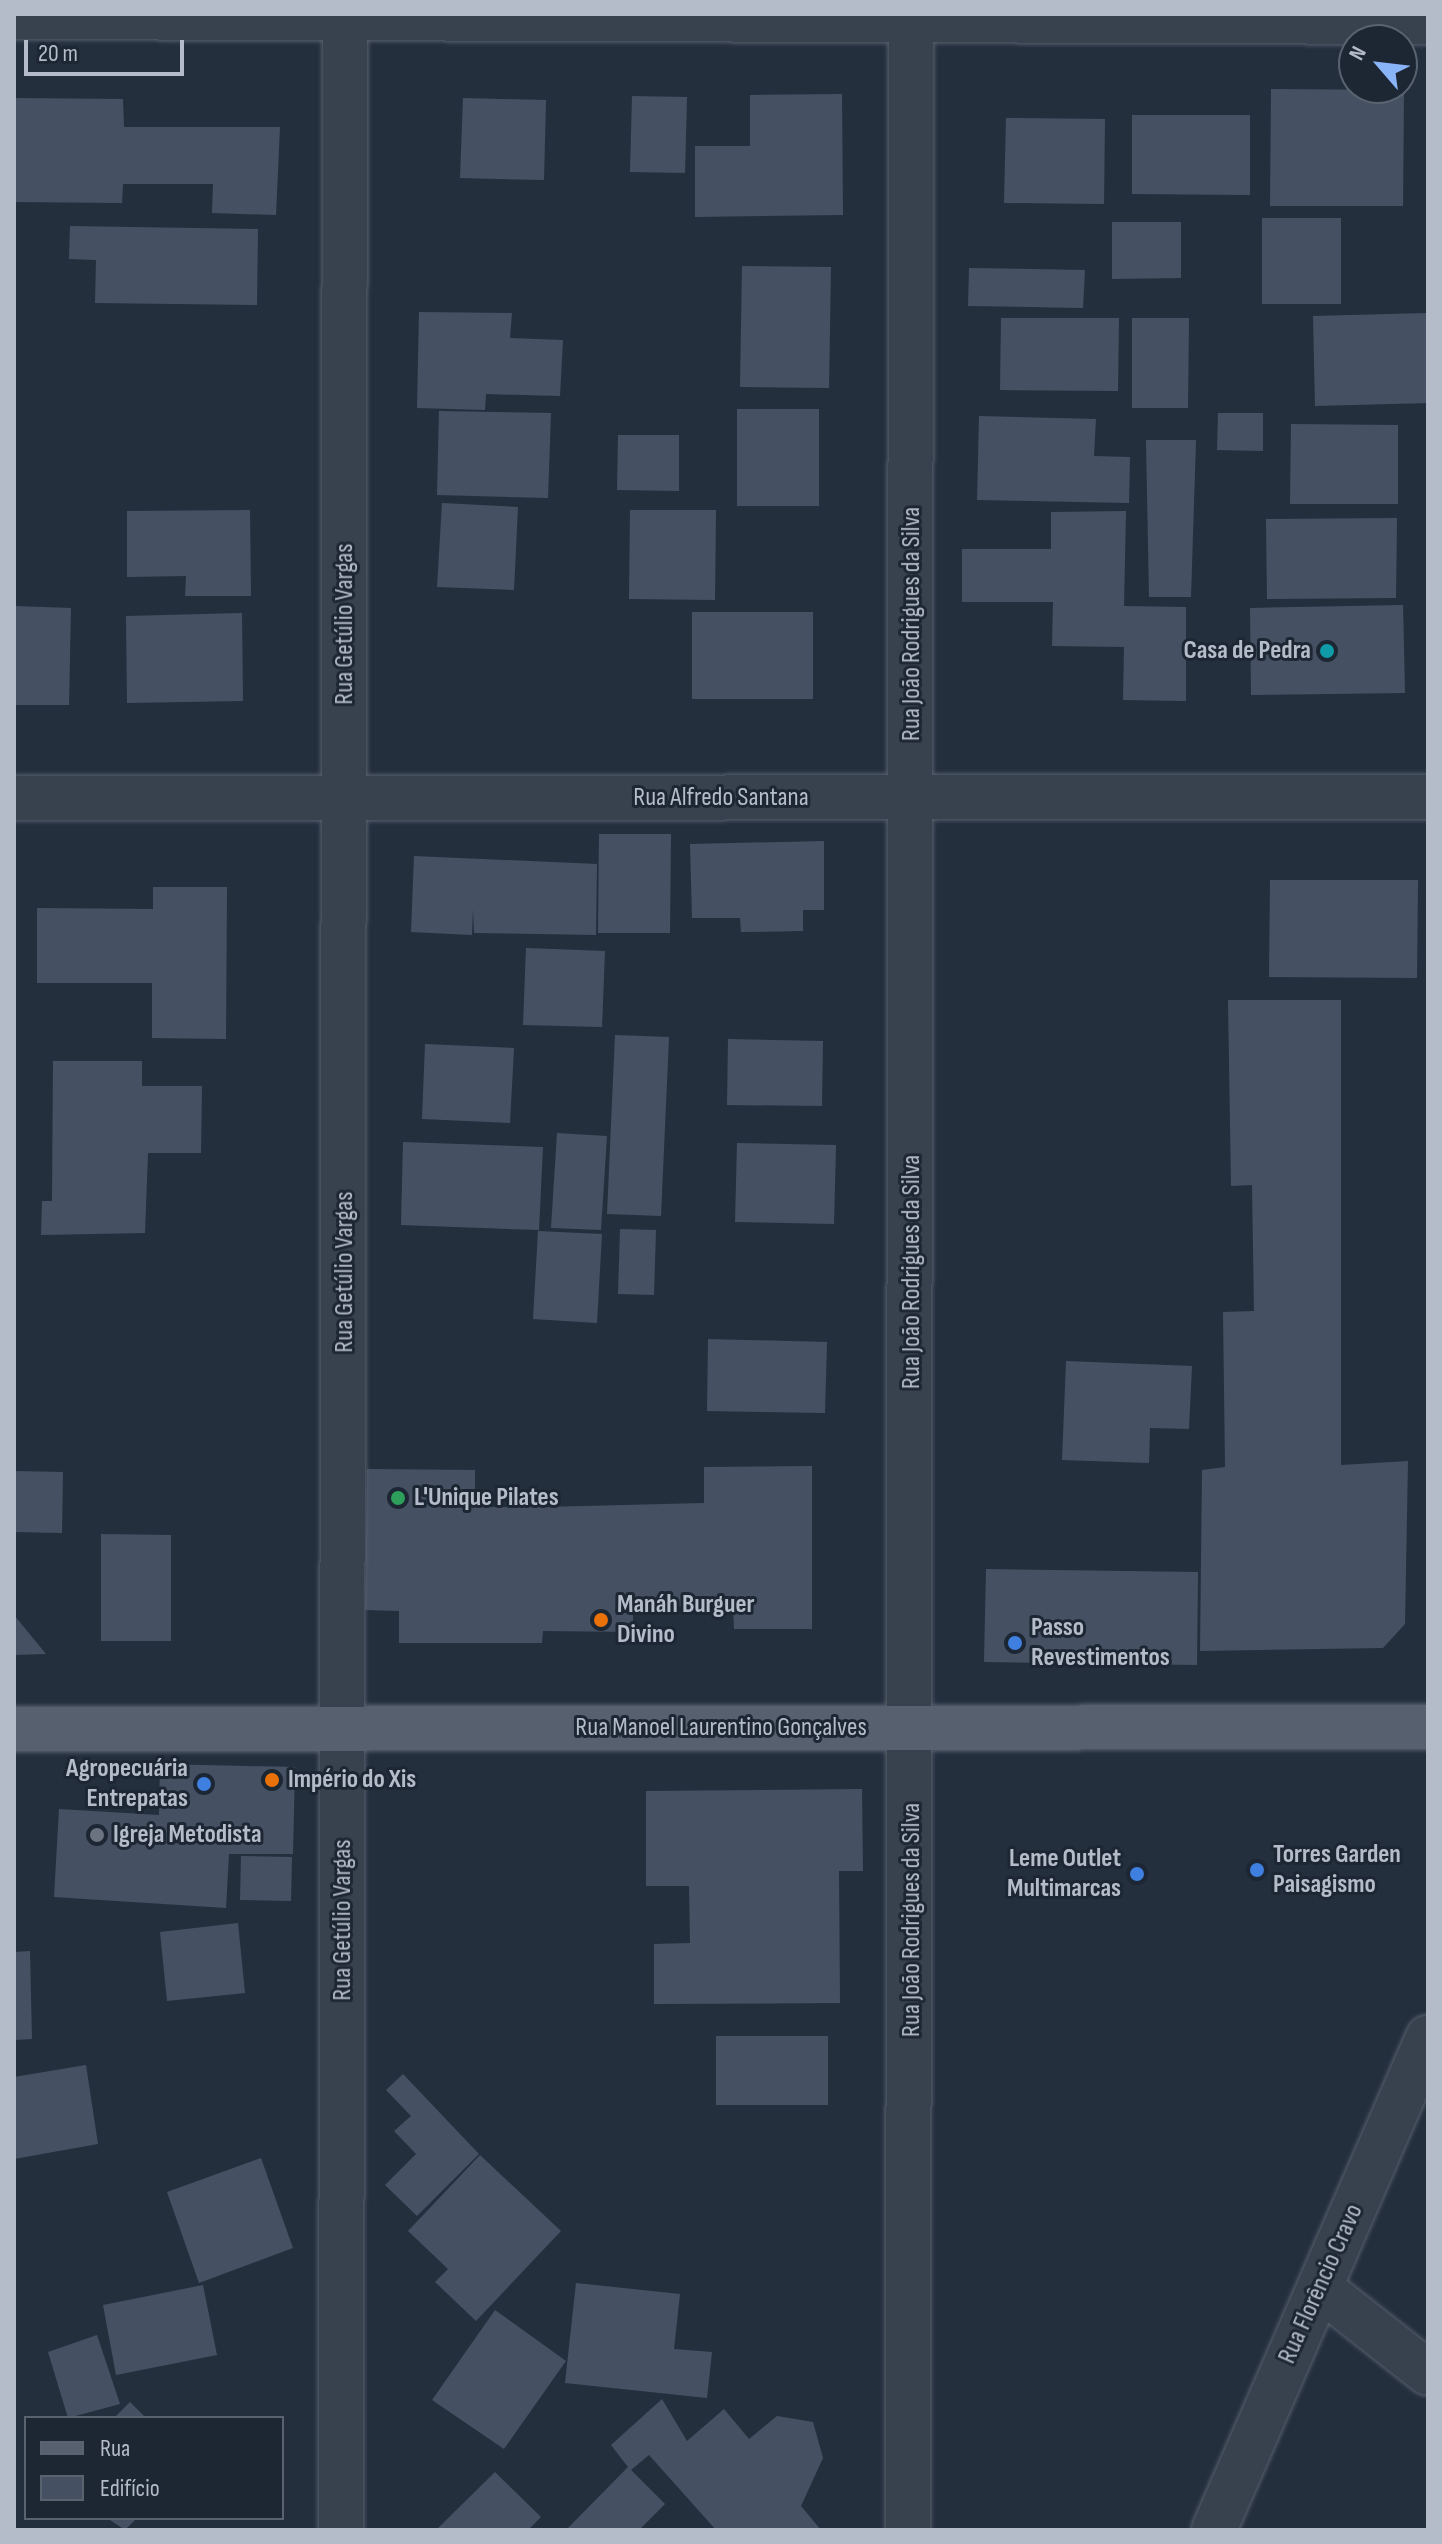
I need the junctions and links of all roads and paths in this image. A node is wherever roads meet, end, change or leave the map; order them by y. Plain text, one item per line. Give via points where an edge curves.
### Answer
1 (345, 16) edge
2 (14, 17) edge
3 (911, 17) edge
4 (1428, 22) edge
5 (1428, 797) edge
6 (14, 798) edge
7 (345, 798) junction
8 (912, 798) junction
9 (1428, 1727) edge
10 (344, 1728) junction
11 (912, 1728) junction
12 (14, 1729) edge
13 (1428, 2038) edge
14 (1320, 2288) junction
15 (1428, 2373) edge
16 (341, 2530) edge
17 (908, 2530) edge
18 (1214, 2530) edge

1 - 2 street
1 - 3 street
1 - 7 street, Rua Getúlio Vargas
3 - 4 street
3 - 8 street, Rua João Rodrigues da Silva
5 - 8 street, Rua Alfredo Santana
6 - 7 street, Rua Alfredo Santana
7 - 8 street, Rua Alfredo Santana
7 - 10 street, Rua Getúlio Vargas
8 - 11 street, Rua João Rodrigues da Silva
9 - 11 main road, Rua Manoel Laurentino Gonçalves
10 - 11 main road, Rua Manoel Laurentino Gonçalves
10 - 12 main road, Rua Manoel Laurentino Gonçalves
10 - 16 street, Rua Getúlio Vargas
11 - 17 street, Rua João Rodrigues da Silva
13 - 14 street, Rua Florêncio Cravo
14 - 15 street
14 - 18 street, Rua Florêncio Cravo

